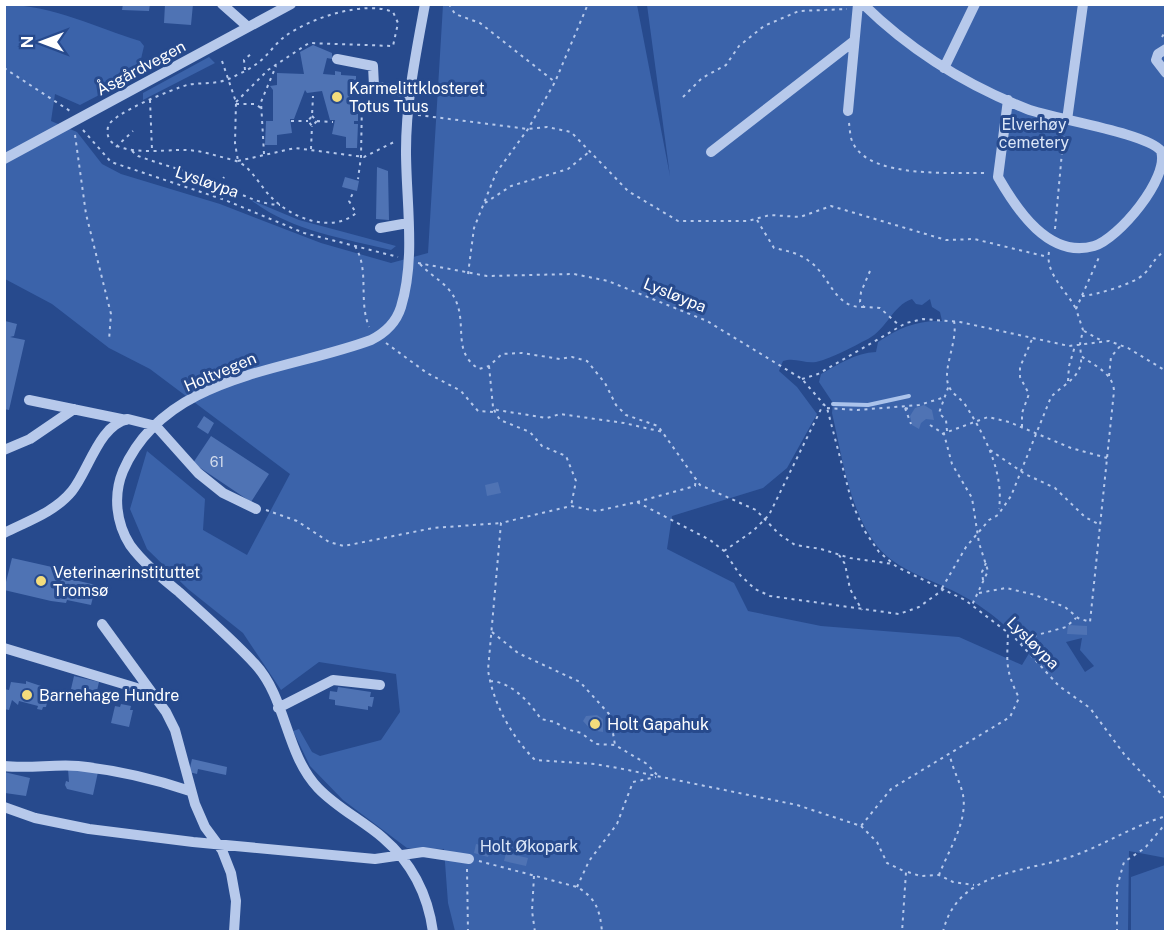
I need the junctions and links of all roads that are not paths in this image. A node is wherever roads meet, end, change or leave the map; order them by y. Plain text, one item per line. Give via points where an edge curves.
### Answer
1 (222, 4) edge
2 (291, 4) edge
3 (425, 4) edge
4 (975, 4) edge
5 (1083, 4) edge
6 (859, 6) edge
7 (248, 27) junction
8 (854, 41) junction
9 (1166, 49) edge
10 (336, 59) dead end
11 (944, 68) junction
12 (1166, 73) edge
13 (409, 93) junction
14 (1008, 100) junction
15 (848, 111) road end
16 (1066, 120) junction
17 (711, 152) dead end
18 (4, 159) edge
19 (408, 223) junction
20 (380, 228) dead end
21 (29, 400) dead end
22 (74, 409) junction
23 (126, 420) junction
24 (156, 426) junction
25 (4, 450) edge
26 (256, 509) road end
27 (4, 533) edge
28 (102, 624) dead end
29 (4, 648) edge
30 (380, 686) dead end
31 (150, 692) junction
32 (278, 708) junction
33 (4, 766) edge
34 (190, 791) junction
35 (4, 807) edge
36 (217, 844) junction
37 (402, 856) junction
38 (469, 859) road end
39 (234, 932) edge
40 (433, 932) edge

1 - 7 street
2 - 7 street, Åsgårdvegen
3 - 13 street, Holtvegen
4 - 11 street
5 - 16 street
6 - 8 street
6 - 11 street
7 - 18 street, Åsgårdvegen via 79,123
8 - 15 street
8 - 17 street
9 - 12 street via 1156,60
10 - 13 street via 373,66 374,86
11 - 14 street
13 - 19 street, Holtvegen
14 - 16 street
14 - 16 street via 998,173 1032,224 1053,241 1084,248 1106,241 1151,199 1164,172 1165,157 1159,148 1145,141
19 - 20 street
19 - 24 street, Holtvegen via 408,260 400,309 379,336 223,384 184,404
21 - 22 street
22 - 23 street
22 - 25 street via 30,439
23 - 24 street
23 - 27 street via 111,428 65,499
24 - 26 street via 198,473
24 - 32 street, Holtvegen via 137,445 121,477 117,510 124,532 144,561 256,665
28 - 31 street
29 - 31 street
30 - 32 street via 333,680
31 - 34 street via 175,730
32 - 37 street, Holtvegen via 298,761 314,784
33 - 34 street via 78,766 166,782
34 - 36 street
35 - 36 street via 89,829
36 - 37 street via 375,859
36 - 39 street via 234,885
37 - 38 street via 423,852
37 - 40 street, Holtvegen via 425,897

